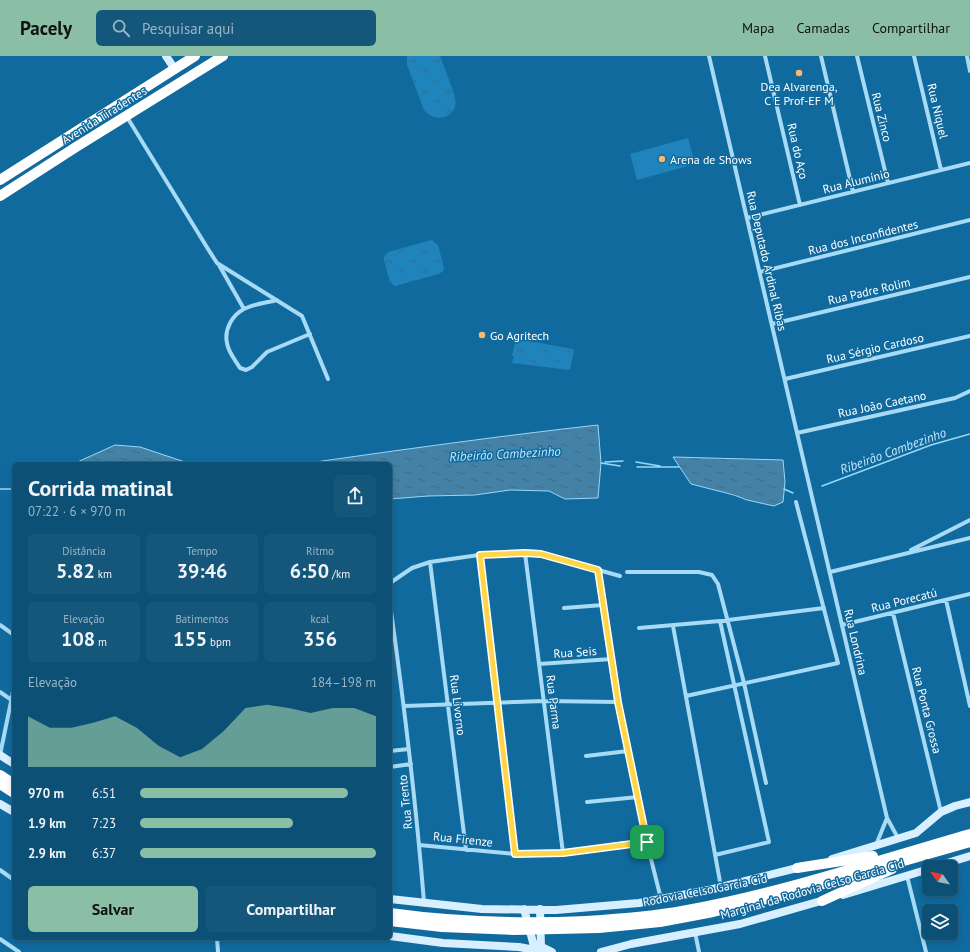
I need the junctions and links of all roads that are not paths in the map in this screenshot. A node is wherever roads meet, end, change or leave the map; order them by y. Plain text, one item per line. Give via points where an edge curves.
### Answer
1 (166, 56) edge
2 (194, 56) edge
3 (223, 56) edge
4 (709, 56) edge
5 (765, 56) edge
6 (821, 56) edge
7 (857, 56) edge
8 (914, 56) edge
9 (966, 56) edge
10 (174, 68) junction
11 (970, 71) edge
12 (127, 116) junction
13 (970, 163) edge
14 (941, 170) junction
15 (0, 180) edge
16 (888, 183) junction
17 (853, 192) junction
18 (0, 196) edge
19 (800, 205) junction
20 (747, 218) junction
21 (970, 220) edge
22 (218, 263) junction
23 (760, 272) junction
24 (970, 277) edge
25 (277, 300) junction
26 (244, 309) junction
27 (772, 324) junction
28 (310, 334) junction
29 (970, 336) edge
30 (328, 379) dead end
31 (785, 379) junction
32 (970, 391) edge
33 (797, 433) junction
34 (806, 470) joint
35 (796, 502) dead end
36 (970, 520) edge
37 (970, 538) edge
38 (525, 553) junction
39 (904, 554) junction
40 (480, 555) junction
41 (430, 562) junction
42 (598, 570) junction
43 (627, 572) dead end
44 (830, 572) junction
45 (620, 576) dead end
46 (392, 581) edge
47 (970, 594) edge
48 (946, 600) junction
49 (603, 605) junction
50 (564, 608) dead end
51 (824, 608) junction
52 (893, 613) junction
53 (392, 619) edge
54 (728, 620) junction
55 (720, 621) junction
56 (0, 625) edge
57 (842, 625) junction
58 (673, 626) junction
59 (639, 628) dead end
60 (12, 634) edge
61 (612, 659) junction
62 (539, 664) junction
63 (744, 683) junction
64 (734, 686) junction
65 (0, 692) edge
66 (686, 696) junction
67 (12, 699) edge
68 (544, 701) junction
69 (497, 702) junction
70 (618, 702) junction
71 (12, 704) edge
72 (448, 704) junction
73 (404, 706) junction
74 (970, 706) edge
75 (409, 749) junction
76 (392, 751) edge
77 (628, 751) junction
78 (0, 755) edge
79 (586, 756) dead end
80 (12, 763) edge
81 (411, 764) junction
82 (392, 767) edge
83 (0, 775) edge
84 (12, 783) edge
85 (766, 783) dead end
86 (0, 784) edge
87 (12, 792) edge
88 (638, 797) junction
89 (588, 802) dead end
90 (970, 802) edge
91 (0, 804) edge
92 (12, 811) edge
93 (942, 812) junction
94 (888, 818) junction
95 (970, 834) edge
96 (899, 838) junction
97 (647, 842) junction
98 (970, 842) edge
99 (419, 845) junction
100 (875, 846) junction
101 (466, 850) junction
102 (919, 852) junction
103 (563, 853) junction
104 (515, 854) junction
105 (715, 855) junction
106 (970, 856) edge
107 (957, 860) edge
108 (797, 868) junction
109 (0, 870) edge
110 (922, 871) edge
111 (907, 875) junction
112 (12, 879) edge
113 (721, 887) junction
114 (392, 899) edge
115 (661, 900) junction
116 (822, 901) junction
117 (424, 902) junction
118 (524, 909) junction
119 (540, 909) junction
120 (392, 913) edge
121 (392, 921) edge
122 (514, 926) junction
123 (695, 932) junction
124 (392, 936) edge
125 (0, 939) edge
126 (217, 940) edge
127 (536, 950) edge
128 (19, 952) edge
129 (218, 952) edge
130 (552, 952) edge
131 (601, 952) edge
132 (700, 952) edge
133 (926, 952) edge

1 - 10 street
2 - 10 highway, Avenida Tiradentes
3 - 12 highway, Avenida Tiradentes
4 - 20 street, Rua Deputado Ardinal Ribas
5 - 19 street, Rua do Aço
6 - 17 street
7 - 16 street, Rua Zinco
8 - 14 street, Rua Niquel
9 - 11 street
10 - 15 highway, Avenida Tiradentes
12 - 18 highway, Avenida Tiradentes
12 - 22 street
13 - 14 street, Rua Alumínio
14 - 16 street, Rua Alumínio
16 - 17 street, Rua Alumínio
17 - 19 street, Rua Alumínio
19 - 20 street, Rua Alumínio
20 - 23 street, Rua Deputado Ardinal Ribas
21 - 23 street, Rua dos Inconfidentes
22 - 25 street
22 - 26 street
23 - 27 street, Rua Deputado Ardinal Ribas
24 - 27 street, Rua Padre Rolim
25 - 26 street
25 - 28 street via 302,316
26 - 28 street via 235,316 227,333 227,344 240,368 246,370 267,352
27 - 31 street, Rua Deputado Ardinal Ribas
28 - 30 street
29 - 31 street, Rua Sérgio Cardoso
31 - 33 street, Rua Deputado Ardinal Ribas
32 - 33 street, Rua João Caetano via 955,398
33 - 34 street, Rua Deputado Ardinal Ribas
34 - 44 street, Rua Londrina
35 - 51 street
36 - 39 street
37 - 39 street
38 - 40 street
38 - 42 street via 541,554
38 - 62 street, Rua Parma
39 - 44 street
40 - 41 street
40 - 69 street
41 - 46 street via 412,568
41 - 72 street, Rua Livorno
42 - 45 street
42 - 49 street
43 - 54 street via 699,572 712,575 718,584
44 - 57 street, Rua Londrina
47 - 48 street, Rua Porecatú
48 - 52 street, Rua Porecatú
48 - 74 street
49 - 50 street
49 - 61 street
51 - 54 street
51 - 63 street via 838,663
52 - 57 street, Rua Porecatú
52 - 93 street, Rua Ponta Grossa
53 - 73 street, Rua Trento
54 - 55 street
54 - 63 street
55 - 58 street
55 - 64 street
56 - 60 street
57 - 94 street, Rua Londrina
58 - 59 street
58 - 66 street
61 - 62 street, Rua Seis
61 - 70 street
62 - 68 street, Rua Parma
63 - 64 street
63 - 85 street
64 - 66 street
64 - 105 street via 769,842
65 - 67 street
66 - 105 street
68 - 69 street
68 - 70 street
68 - 103 street, Rua Parma
69 - 72 street
69 - 104 street
70 - 77 street
71 - 78 street
72 - 73 street
72 - 101 street, Rua Livorno
73 - 75 street, Rua Trento
75 - 76 street
75 - 81 street, Rua Trento
77 - 79 street
77 - 88 street
78 - 80 street
81 - 82 street
81 - 99 street, Rua Trento
83 - 84 highway
86 - 87 highway
88 - 89 street
88 - 97 street
90 - 93 street, Marginal da Rodovia Celso Garcia Cid
91 - 92 street
93 - 96 street, Marginal da Rodovia Celso Garcia Cid via 916,833
94 - 96 street, Rua Londrina
94 - 100 street
95 - 102 highway, Rodovia Celso Garcia Cid
96 - 100 street, Marginal da Rodovia Celso Garcia Cid
97 - 103 street, Rua Firenze
97 - 115 street
98 - 102 highway, Rodovia Celso Garcia Cid
99 - 101 street, Rua Firenze
99 - 117 street, Rua Trento
100 - 108 street, Marginal da Rodovia Celso Garcia Cid
101 - 104 street, Rua Firenze
102 - 108 highway
102 - 116 highway
102 - 122 highway, Rodovia Celso Garcia Cid via 792,893 660,922 599,928
103 - 104 street, Rua Firenze
105 - 113 street
106 - 107 street
108 - 113 street, Marginal da Rodovia Celso Garcia Cid
109 - 112 street
110 - 111 street, Marginal da Rodovia Celso Garcia Cid
111 - 116 street, Marginal da Rodovia Celso Garcia Cid
111 - 133 street
113 - 115 street, Marginal da Rodovia Celso Garcia Cid
114 - 117 street, Marginal da Rodovia Celso Garcia Cid
115 - 119 street, Marginal da Rodovia Celso Garcia Cid via 556,910
116 - 123 street, Marginal da Rodovia Celso Garcia Cid via 740,924
117 - 118 street, Marginal da Rodovia Celso Garcia Cid via 482,909
118 - 119 street, Marginal da Rodovia Celso Garcia Cid
118 - 127 street
119 - 127 street
120 - 122 highway, Rodovia Celso Garcia Cid
121 - 122 highway, Rodovia Celso Garcia Cid via 442,927
123 - 131 street, Marginal da Rodovia Celso Garcia Cid
123 - 132 street
124 - 127 street
125 - 128 street
126 - 129 street
127 - 130 street via 547,948

